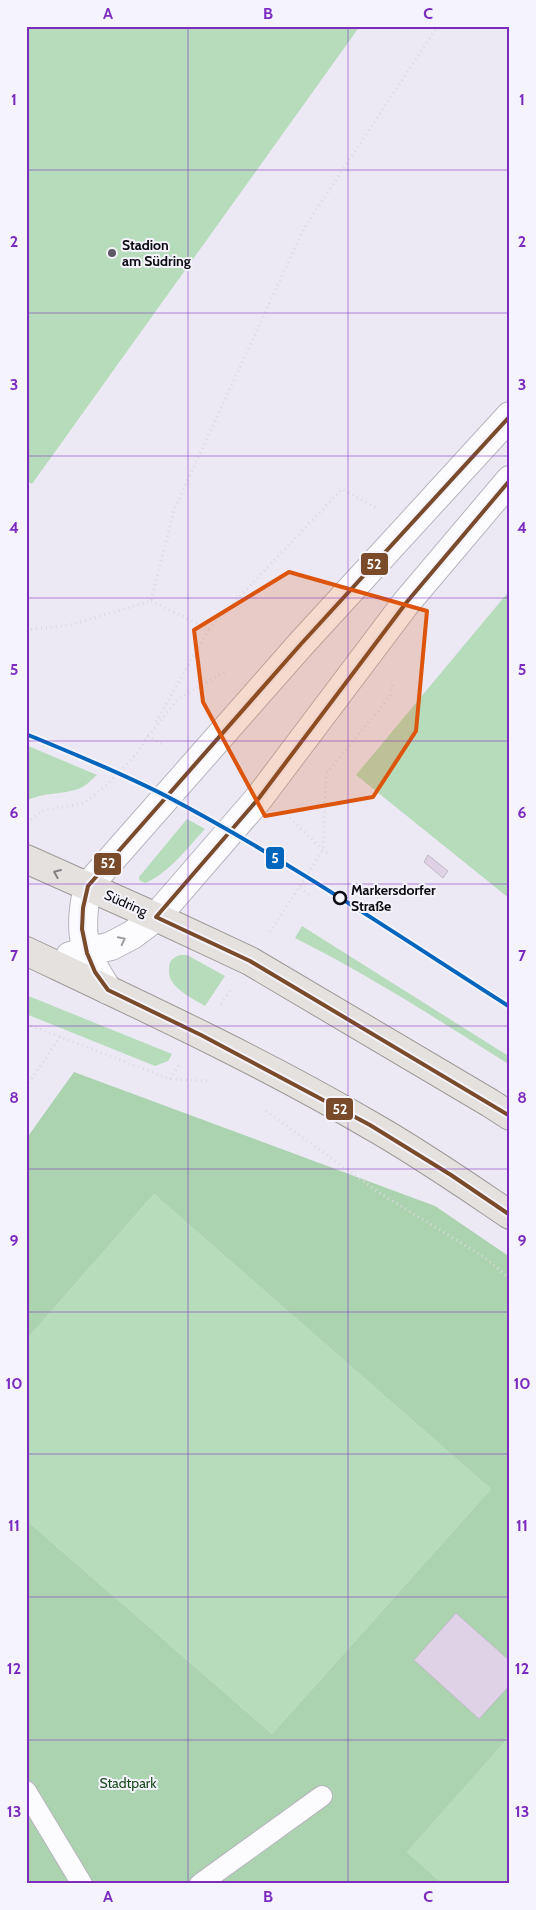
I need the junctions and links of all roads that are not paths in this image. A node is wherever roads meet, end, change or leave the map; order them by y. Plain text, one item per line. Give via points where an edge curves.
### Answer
1 (510, 416) edge
2 (510, 480) edge
3 (26, 859) edge
4 (88, 886) junction
5 (156, 917) junction
6 (87, 953) junction
7 (34, 955) edge
8 (108, 990) junction
9 (510, 1116) edge
10 (510, 1215) edge
11 (26, 1791) edge
12 (322, 1796) dead end
13 (82, 1884) edge
14 (200, 1884) edge

1 - 4 main road
2 - 5 main road via 406,603 259,798
4 -> 3 main road, Südring
4 - 5 main road, Südring
4 - 6 main road via 82,929
6 -> 5 main road via 111,946
5 - 9 main road, Südring via 250,961
6 - 7 main road
6 - 8 main road
7 - 8 main road
8 - 10 main road via 370,1124
11 - 13 lane
12 - 14 lane

